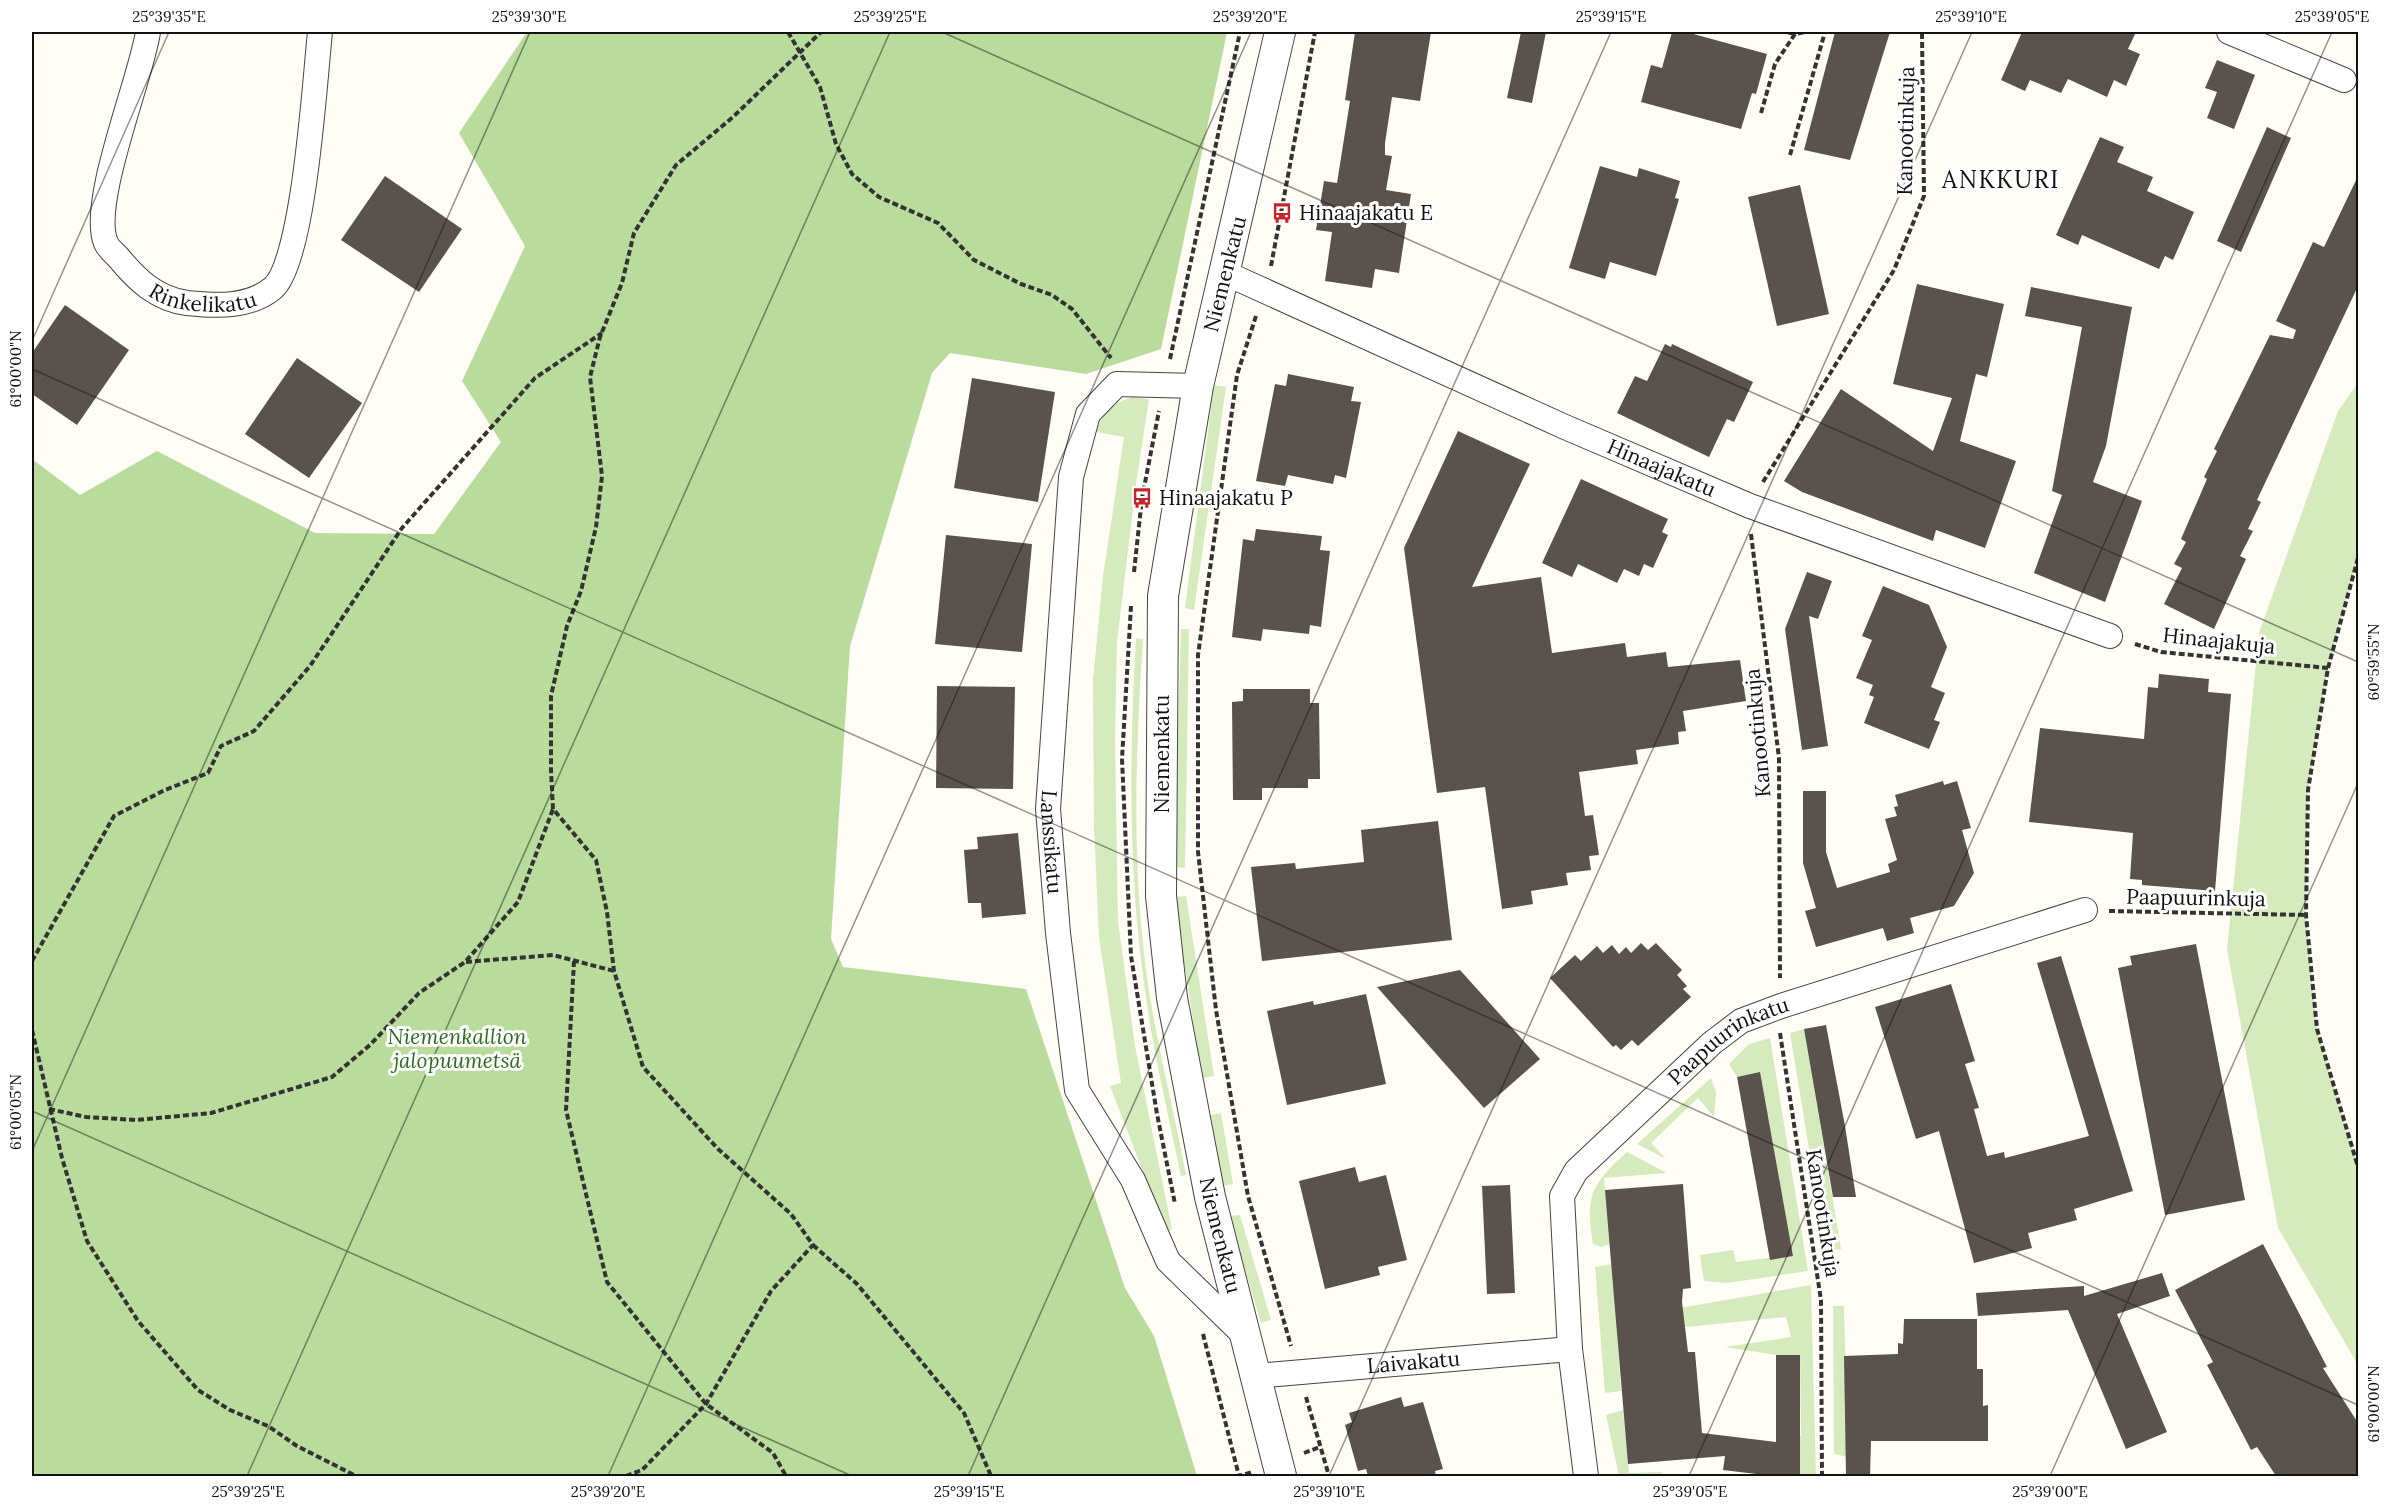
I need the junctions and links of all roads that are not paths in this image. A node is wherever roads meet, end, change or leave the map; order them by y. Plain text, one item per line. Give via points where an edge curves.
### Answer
1 (148, 32) edge
2 (320, 32) edge
3 (1280, 32) edge
4 (2229, 32) edge
5 (2344, 80) dead end
6 (1226, 273) junction
7 (1198, 386) junction
8 (2110, 636) road end
9 (2085, 910) road end
10 (1246, 1337) junction
11 (1570, 1349) junction
12 (1256, 1376) junction
13 (1281, 1476) edge
14 (1586, 1476) edge

1 - 2 street, Rinkelikatu via 103,204 106,243 140,283 174,301 211,306 250,302 275,287 291,250 302,206
3 - 6 street, Niemenkatu
4 - 5 street
6 - 7 street, Niemenkatu
6 - 8 street, Hinaajakatu via 1750,506
7 - 10 street, Niemenkatu via 1163,596 1161,896 1172,998 1212,1205
7 - 10 street, Lanssikatu via 1117,384 1088,414 1071,477 1048,809 1077,1090 1133,1180 1168,1262
9 - 11 street, Paapuurinkatu via 1781,1006 1741,1021 1712,1043 1576,1171 1562,1196
10 - 12 street, Niemenkatu
11 - 12 street, Laivakatu
11 - 14 street, Paapuurinkatu
12 - 13 street, Niemenkatu

